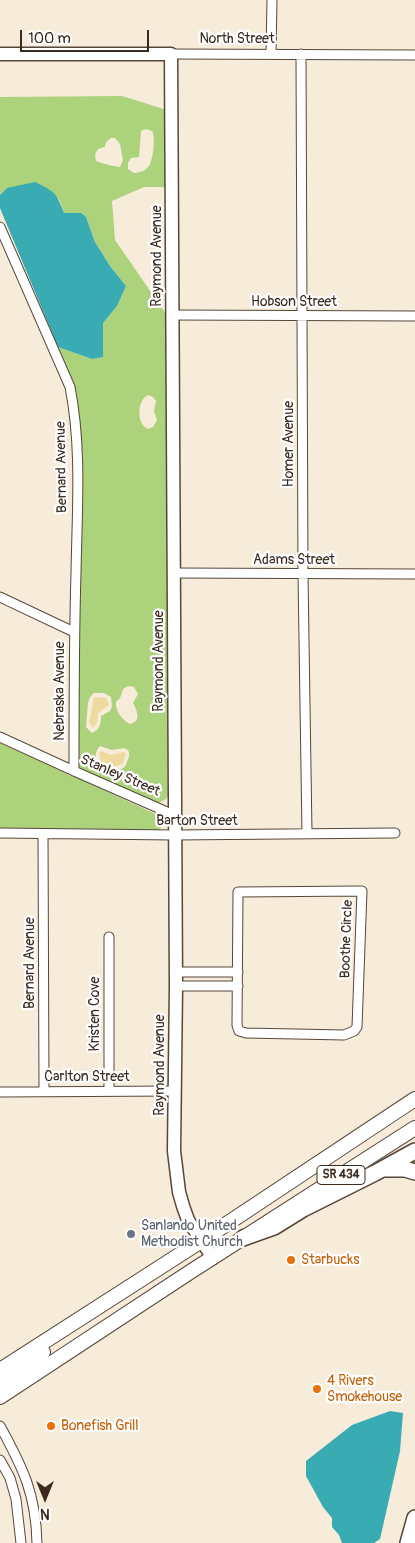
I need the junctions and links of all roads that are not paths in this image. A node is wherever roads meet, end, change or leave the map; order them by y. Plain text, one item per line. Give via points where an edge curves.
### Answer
1 (272, 0) edge
2 (0, 54) edge
3 (171, 54) junction
4 (271, 54) junction
5 (301, 54) junction
6 (415, 55) edge
7 (0, 227) edge
8 (172, 315) junction
9 (303, 316) junction
10 (415, 316) edge
11 (173, 573) junction
12 (415, 574) edge
13 (303, 575) junction
14 (0, 598) edge
15 (74, 632) junction
16 (0, 736) edge
17 (74, 771) junction
18 (174, 815) junction
19 (0, 833) edge
20 (395, 833) dead end
21 (44, 834) junction
22 (307, 834) junction
23 (174, 835) junction
24 (109, 937) dead end
25 (176, 972) junction
26 (238, 972) junction
27 (176, 986) junction
28 (238, 986) junction
29 (175, 1090) junction
30 (44, 1091) junction
31 (109, 1091) junction
32 (0, 1092) edge
33 (415, 1099) edge
34 (415, 1128) edge
35 (415, 1151) edge
36 (383, 1169) junction
37 (415, 1172) edge
38 (243, 1238) junction
39 (201, 1241) junction
40 (213, 1258) junction
41 (58, 1332) junction
42 (0, 1370) edge
43 (0, 1382) edge
44 (0, 1397) edge
45 (0, 1426) edge
46 (0, 1460) edge
47 (415, 1518) edge
48 (21, 1543) edge
49 (37, 1543) edge
50 (408, 1543) edge

1 - 4 street
2 - 3 street, North Street
3 - 4 street, North Street
3 - 8 street, Raymond Avenue
4 - 5 street, North Street
5 - 6 street, North Street
5 - 9 street, Homer Avenue
7 - 15 street, Bernard Avenue via 70,387 75,411 79,463
8 - 9 street, Hobson Street
8 - 11 street, Raymond Avenue
9 - 10 street, Hobson Street
9 - 13 street, Homer Avenue
11 - 13 street, Adams Street
11 - 18 street, Raymond Avenue
12 - 13 street, Adams Street
13 - 22 street, Homer Avenue
14 - 15 street, Nebraska Avenue
15 - 17 street, Nebraska Avenue
16 - 17 street, Stanley Street
17 - 18 street, Stanley Street
18 - 23 street, Raymond Avenue
19 - 21 street, Barton Street
20 - 22 street, Barton Street
21 - 23 street, Barton Street
21 - 30 street, Bernard Avenue
22 - 23 street, Barton Street
23 - 25 street, Raymond Avenue
24 - 31 street, Kristen Cove
25 - 26 street
25 - 27 street, Raymond Avenue
26 - 28 street, Boothe Circle
26 - 28 street, Boothe Circle via 238,892 362,891 359,995 354,1031 344,1035 240,1031 237,1025
27 - 28 street
27 - 29 street, Raymond Avenue
29 - 31 street, Carlton Street
29 - 39 street, Raymond Avenue via 174,1151 178,1192 188,1220
30 - 31 street, Carlton Street
30 - 32 street, Carlton Street
33 - 39 main road, SR 434
34 - 38 main road, SR 434
35 - 36 highway
36 - 37 highway
36 - 38 highway via 274,1227
38 - 40 main road, SR 434
39 - 40 street, Raymond Avenue
39 - 41 main road, SR 434
40 - 44 main road, SR 434
41 - 42 main road, SR 434
41 - 43 main road via 41,1354
45 - 49 street via 29,1484
46 - 48 street via 16,1499
47 - 50 highway

